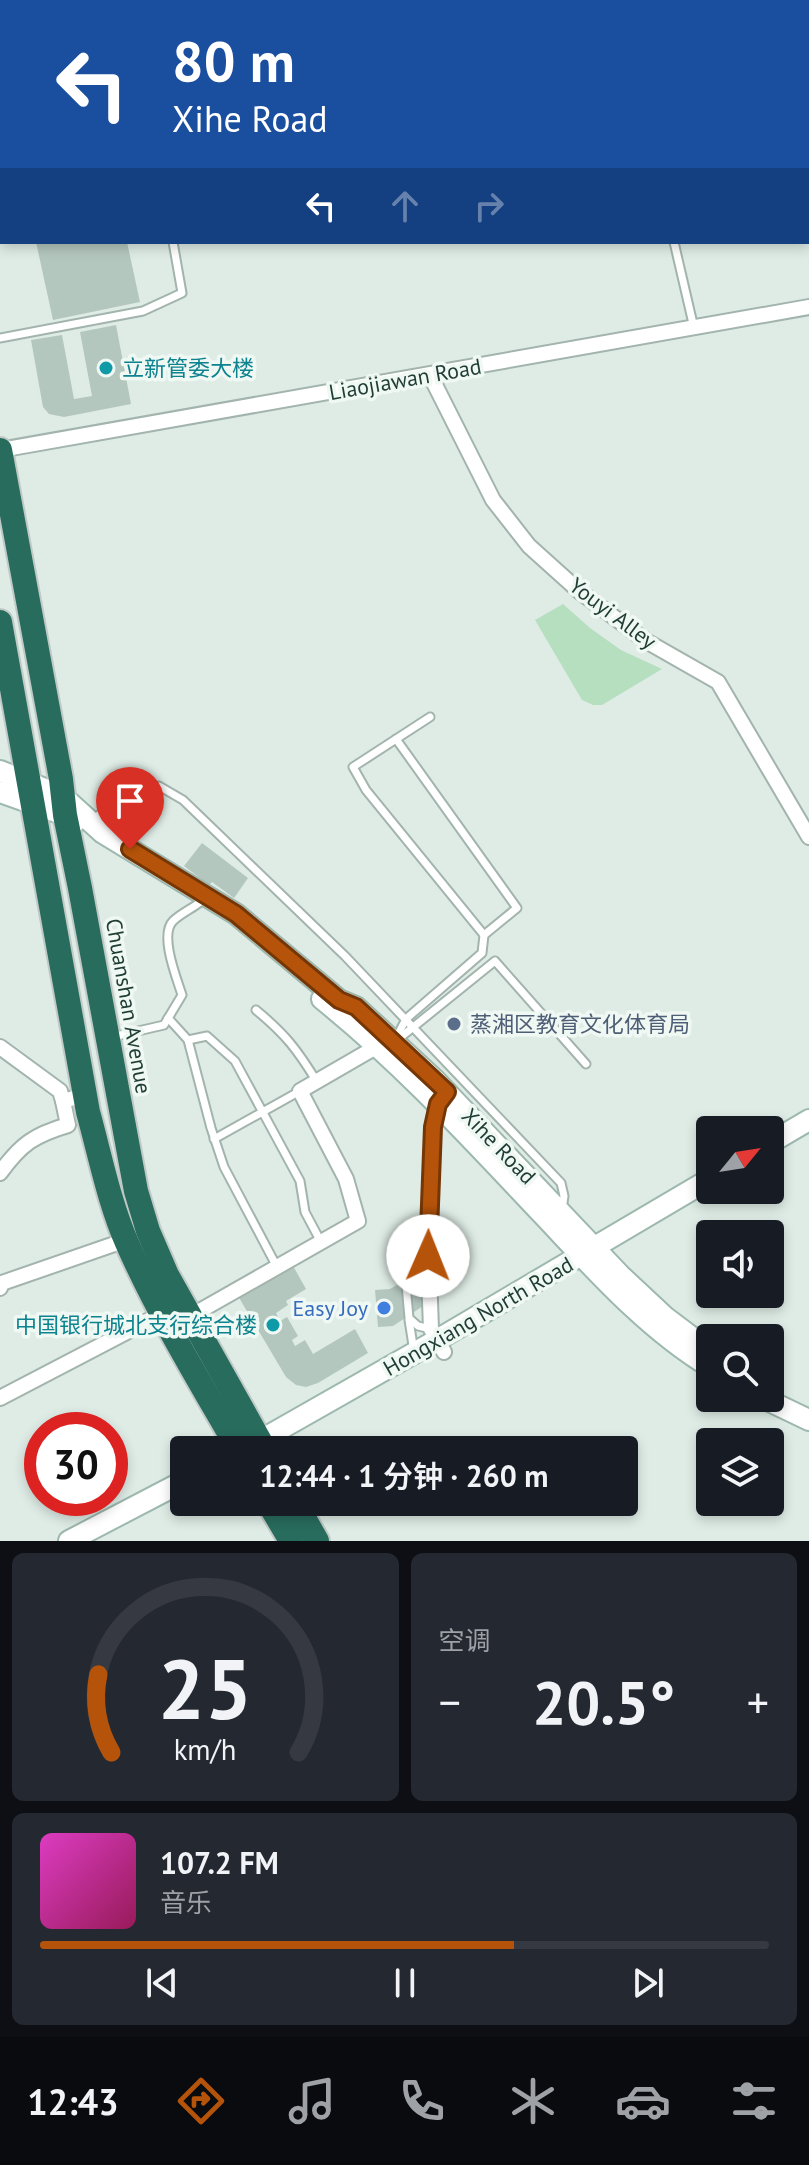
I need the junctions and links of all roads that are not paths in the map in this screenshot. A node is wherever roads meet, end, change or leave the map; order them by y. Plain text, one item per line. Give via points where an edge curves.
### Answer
1 (173, 244) edge
2 (674, 244) edge
3 (809, 307) edge
4 (694, 328) junction
5 (0, 338) edge
6 (430, 375) junction
7 (0, 450) edge
8 (0, 622) edge
9 (12, 689) junction
10 (430, 717) dead end
11 (0, 726) edge
12 (396, 739) junction
13 (0, 771) edge
14 (28, 781) junction
15 (0, 792) edge
16 (0, 800) edge
17 (34, 805) junction
18 (64, 805) junction
19 (91, 821) junction
20 (809, 837) edge
21 (47, 879) junction
22 (199, 903) junction
23 (484, 935) junction
24 (256, 1010) dead end
25 (168, 1018) junction
26 (406, 1019) junction
27 (414, 1028) junction
28 (108, 1038) junction
29 (188, 1040) junction
30 (0, 1047) edge
31 (385, 1048) junction
32 (586, 1064) dead end
33 (317, 1082) junction
34 (300, 1091) junction
35 (74, 1098) junction
36 (442, 1098) junction
37 (263, 1112) junction
38 (809, 1120) edge
39 (784, 1135) edge
40 (809, 1136) edge
41 (214, 1139) junction
42 (784, 1151) edge
43 (5, 1156) edge
44 (0, 1173) edge
45 (696, 1188) edge
46 (696, 1201) edge
47 (562, 1212) junction
48 (126, 1240) junction
49 (321, 1242) junction
50 (428, 1256) junction
51 (592, 1256) junction
52 (277, 1267) junction
53 (0, 1288) edge
54 (161, 1314) junction
55 (189, 1317) junction
56 (409, 1318) junction
57 (437, 1340) junction
58 (696, 1340) edge
59 (414, 1354) junction
60 (696, 1357) edge
61 (784, 1395) edge
62 (0, 1398) edge
63 (784, 1408) edge
64 (809, 1408) edge
65 (809, 1420) edge
66 (247, 1436) edge
67 (250, 1436) edge
68 (276, 1436) edge
69 (276, 1436) edge
70 (170, 1488) edge
71 (170, 1503) edge
72 (276, 1516) edge
73 (303, 1516) edge
74 (69, 1541) edge
75 (98, 1541) edge
76 (291, 1541) edge
77 (317, 1541) edge

1 - 5 lane via 182,293 143,311
2 - 4 lane
3 - 4 street, Liaojiawan Road
4 - 6 street, Liaojiawan Road
6 - 7 street, Liaojiawan Road
6 - 20 street, Youyi Alley via 493,500 529,546 646,641 718,682
7 - 18 highway, Chuanshan Avenue
8 - 9 highway
9 - 11 highway
9 - 14 highway
10 - 12 lane
12 - 23 lane via 517,908
12 - 23 lane via 353,767
13 - 14 main road, Xihe Road
14 - 17 highway
14 - 18 main road, Xihe Road
15 - 17 main road, Xihe Road
16 - 21 main road via 15,809 29,830
17 - 18 main road, Xihe Road
17 - 21 highway
18 - 19 main road, Xihe Road
18 - 22 main road, Xihe Road
18 - 28 highway, Chuanshan Avenue
19 - 26 lane via 121,798 159,786 183,800
19 - 31 main road, Xihe Road via 236,914 339,1000 356,1007
21 - 35 highway
22 - 25 lane via 169,927 168,950 182,995
22 - 31 main road, Xihe Road
23 - 26 lane via 482,953
24 - 33 lane via 282,1032
25 - 28 lane via 164,1025
25 - 29 lane
26 - 27 lane
26 - 31 lane
27 - 31 lane
27 - 32 lane via 495,961
27 - 47 lane via 561,1183
28 - 55 highway, Chuanshan Avenue via 140,1204
29 - 37 lane via 207,1036 235,1061
29 - 41 lane
30 - 35 street
31 - 33 street
31 - 36 main road, Xihe Road
33 - 34 street
34 - 37 lane
34 - 49 street via 346,1179 358,1221
35 - 43 street via 68,1125 42,1133
35 - 48 highway
36 - 47 main road, Xihe Road
36 - 50 street via 433,1127
36 - 51 main road, Xihe Road
37 - 41 lane
37 - 49 lane via 300,1181 305,1212
38 - 39 main road
40 - 42 main road
41 - 52 lane
43 - 44 street
45 - 51 main road, Hongxiang North Road
46 - 51 main road, Hongxiang North Road
47 - 51 main road, Xihe Road
48 - 53 street
48 - 54 highway
49 - 52 street
50 - 56 lane via 405,1273
50 - 57 street
51 - 57 main road, Hongxiang North Road
51 - 58 main road, Xihe Road
51 - 60 main road, Xihe Road via 657,1329
52 - 55 street
54 - 62 street
54 - 66 highway
55 - 67 highway, Chuanshan Avenue
56 - 57 lane
56 - 59 lane
57 - 59 main road, Hongxiang North Road
57 - 68 main road, Hongxiang North Road
59 - 69 main road, Hongxiang North Road
61 - 64 main road
63 - 65 main road
70 - 74 main road
71 - 75 main road
72 - 76 highway
73 - 77 highway

